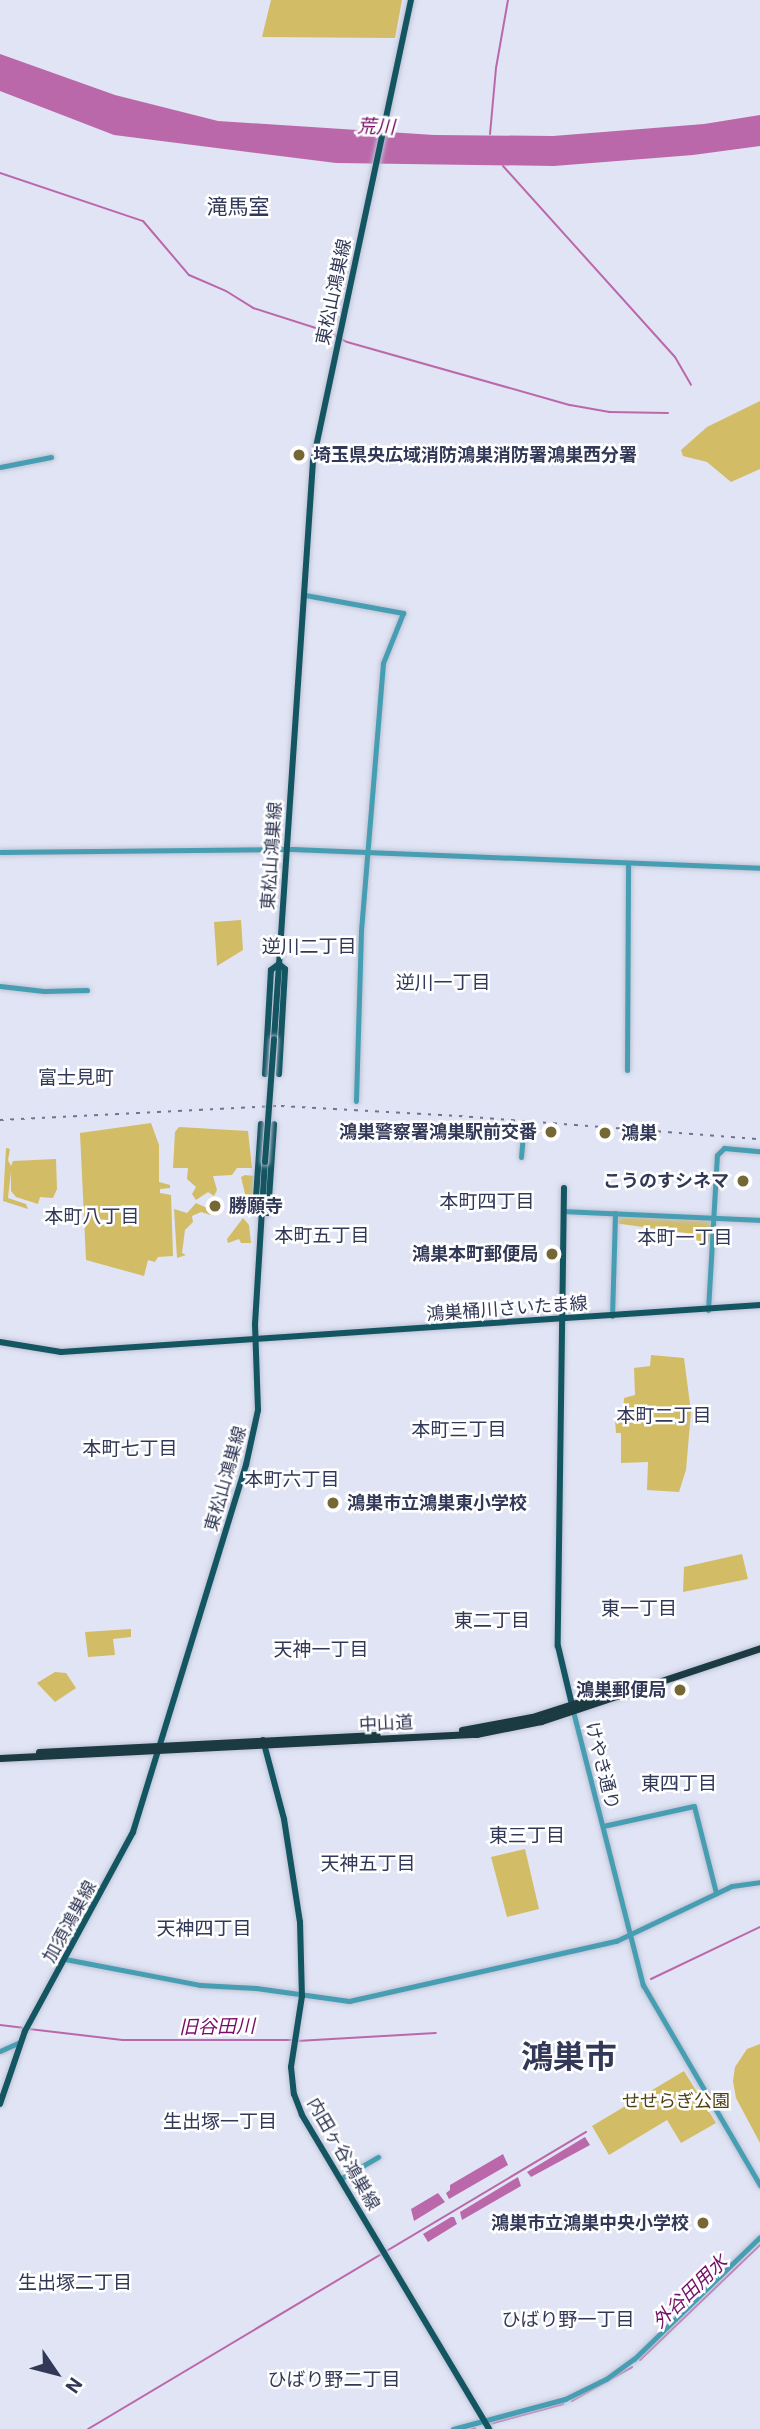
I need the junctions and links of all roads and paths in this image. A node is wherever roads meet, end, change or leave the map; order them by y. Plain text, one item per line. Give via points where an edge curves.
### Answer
1 (411, 0) edge
2 (51, 457) dead end
3 (0, 467) edge
4 (305, 595) junction
5 (287, 849) junction
6 (0, 852) edge
7 (367, 852) junction
8 (628, 864) junction
9 (760, 868) edge
10 (279, 964) junction
11 (0, 986) edge
12 (87, 990) dead end
13 (627, 1070) dead end
14 (265, 1074) dead end
15 (279, 1074) dead end
16 (356, 1101) dead end
17 (261, 1124) dead end
18 (274, 1124) dead end
19 (523, 1135) dead end
20 (760, 1151) edge
21 (522, 1157) dead end
22 (564, 1188) dead end
23 (564, 1211) junction
24 (261, 1213) junction
25 (615, 1213) junction
26 (713, 1217) junction
27 (760, 1220) edge
28 (760, 1305) edge
29 (708, 1310) junction
30 (612, 1316) junction
31 (562, 1320) junction
32 (256, 1339) junction
33 (0, 1342) edge
34 (760, 1645) edge
35 (572, 1708) junction
36 (264, 1743) junction
37 (158, 1749) junction
38 (0, 1756) edge
39 (603, 1826) junction
40 (760, 1882) edge
41 (716, 1893) junction
42 (628, 1936) junction
43 (65, 1959) junction
44 (302, 1996) junction
45 (20, 2042) junction
46 (0, 2052) edge
47 (0, 2104) edge
48 (378, 2157) dead end
49 (340, 2179) junction
50 (760, 2185) edge
51 (760, 2236) edge
52 (484, 2421) junction
53 (453, 2429) edge
54 (489, 2429) edge

1 - 4 main road, 東松山鴻巣線 via 313,461
2 - 3 street
4 - 5 main road, 東松山鴻巣線
4 - 7 street via 402,613 383,663
5 - 6 street
5 - 7 street
5 - 10 main road, 東松山鴻巣線
7 - 8 street
7 - 16 street
8 - 9 street
8 - 13 street
10 - 14 main road via 271,970
10 - 15 main road via 285,969
10 - 24 main road, 東松山鴻巣線, bridge
11 - 12 street
17 - 24 main road via 255,1211
18 - 24 main road via 269,1210
19 - 21 street
20 - 26 street via 727,1148 718,1153
22 - 23 main road, けやき通り
23 - 25 street
23 - 31 main road, けやき通り
24 - 32 main road, 東松山鴻巣線
25 - 26 street
25 - 30 street
26 - 27 street
26 - 29 street
28 - 29 main road, 鴻巣桶川さいたま線
29 - 30 main road, 鴻巣桶川さいたま線
30 - 31 main road, 鴻巣桶川さいたま線
31 - 32 main road, 鴻巣桶川さいたま線
31 - 35 main road, けやき通り via 558,1646
32 - 33 main road, 鴻巣桶川さいたま線 via 61,1352
32 - 37 main road, 東松山鴻巣線 via 256,1430
34 - 35 highway, 中山道
35 - 36 highway, 中山道 via 518,1727 476,1734
35 - 39 street, けやき通り
36 - 37 highway, 中山道
36 - 44 main road, 内田ヶ谷鴻巣線 via 294,1880
37 - 38 highway, 中山道
37 - 43 main road, 加須鴻巣線 via 130,1841
39 - 41 street via 694,1806
39 - 42 street, けやき通り
40 - 41 street
41 - 42 street
42 - 44 street via 349,2001
42 - 50 street, けやき通り via 650,2000
43 - 44 street via 200,1985
43 - 45 main road, 加須鴻巣線
44 - 49 main road, 内田ヶ谷鴻巣線 via 291,2067 293,2094
45 - 46 street
45 - 47 main road, 加須鴻巣線
48 - 49 street
49 - 52 main road, 内田ヶ谷鴻巣線
51 - 52 street via 634,2359 610,2376 565,2399
52 - 53 street
52 - 54 main road, 内田ヶ谷鴻巣線

